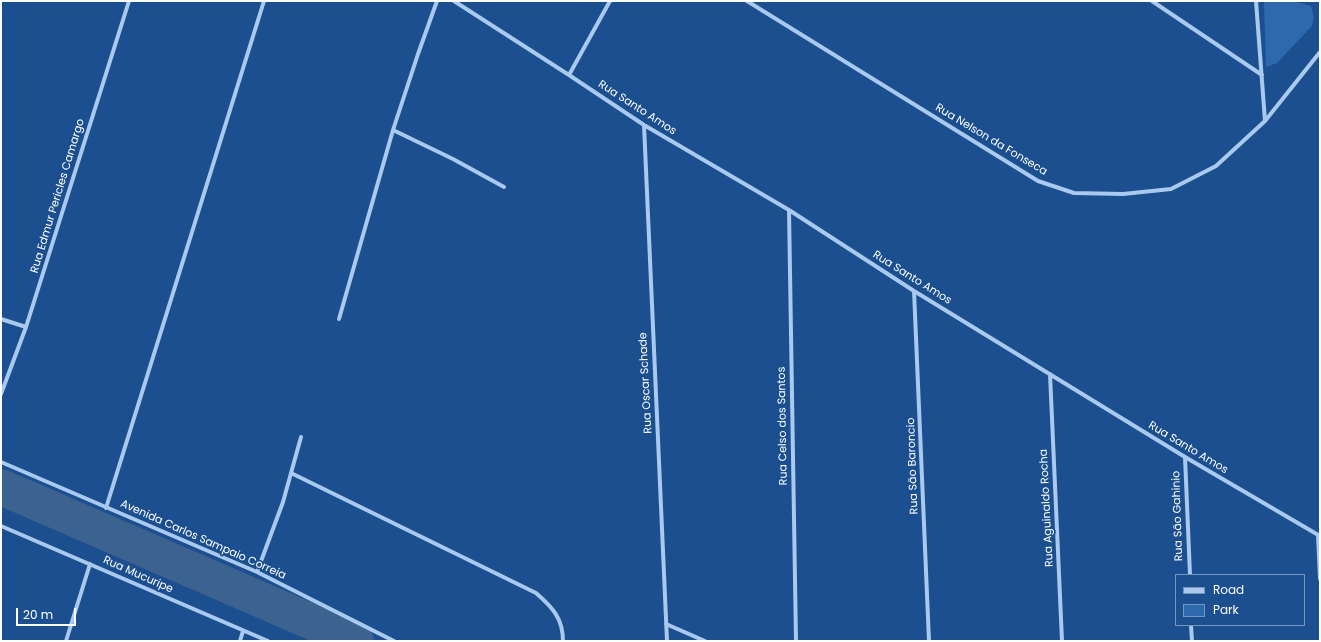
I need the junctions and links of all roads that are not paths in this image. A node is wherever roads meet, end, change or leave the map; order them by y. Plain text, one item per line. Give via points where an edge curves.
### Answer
1 (129, 1) edge
2 (264, 1) edge
3 (438, 1) edge
4 (454, 1) edge
5 (610, 1) edge
6 (746, 1) edge
7 (1152, 1) edge
8 (1256, 1) edge
9 (1320, 52) edge
10 (570, 75) junction
11 (1262, 75) junction
12 (1265, 121) junction
13 (644, 125) junction
14 (393, 130) junction
15 (504, 187) dead end
16 (789, 210) junction
17 (914, 291) junction
18 (1, 319) edge
19 (339, 319) dead end
20 (26, 327) junction
21 (1050, 374) junction
22 (1, 394) edge
23 (301, 437) dead end
24 (1185, 457) junction
25 (1, 462) edge
26 (291, 473) junction
27 (106, 508) junction
28 (1, 526) edge
29 (1319, 536) edge
30 (90, 564) junction
31 (257, 572) junction
32 (1190, 574) edge
33 (1320, 579) edge
34 (666, 624) junction
35 (1192, 626) edge
36 (243, 631) junction
37 (66, 641) edge
38 (240, 641) edge
39 (268, 641) edge
40 (394, 641) edge
41 (563, 641) edge
42 (667, 641) edge
43 (705, 641) edge
44 (796, 641) edge
45 (929, 641) edge
46 (1062, 641) edge
47 (1192, 641) edge

1 - 20 street, Rua Edmur Pericles Camargo
2 - 27 street
3 - 14 street
4 - 10 street, Rua Santo Amos
5 - 10 street
6 - 12 street, Rua Nelson da Fonseca via 1038,181 1074,194 1123,194 1171,189 1216,166
7 - 11 street
8 - 11 street
9 - 12 street, Rua Nelson da Fonseca
10 - 13 street, Rua Santo Amos
11 - 12 street
13 - 16 street, Rua Santo Amos
13 - 34 street, Rua Oscar Schade
14 - 15 street
14 - 19 street
16 - 17 street, Rua Santo Amos
16 - 44 street, Rua Celso dos Santos
17 - 21 street, Rua Santo Amos
17 - 45 street, Rua São Baroncio
18 - 20 street
20 - 22 street, Rua Edmur Pericles Camargo
21 - 24 street, Rua Santo Amos
21 - 46 street, Rua Aguinaldo Rocha
23 - 26 street
24 - 29 street, Rua Santo Amos
24 - 32 street, Rua São Gahinio
25 - 27 street, Avenida Carlos Sampaio Correia
26 - 31 street
26 - 41 street via 536,593 550,605 560,619
27 - 31 street, Avenida Carlos Sampaio Correia
28 - 30 street, Rua Mucuripe
29 - 33 street
30 - 36 street, Rua Mucuripe
30 - 37 street
31 - 40 street, Avenida Carlos Sampaio Correia
34 - 42 street, Rua Oscar Schade
34 - 43 street
35 - 47 street
36 - 38 street
36 - 39 street, Rua Mucuripe

